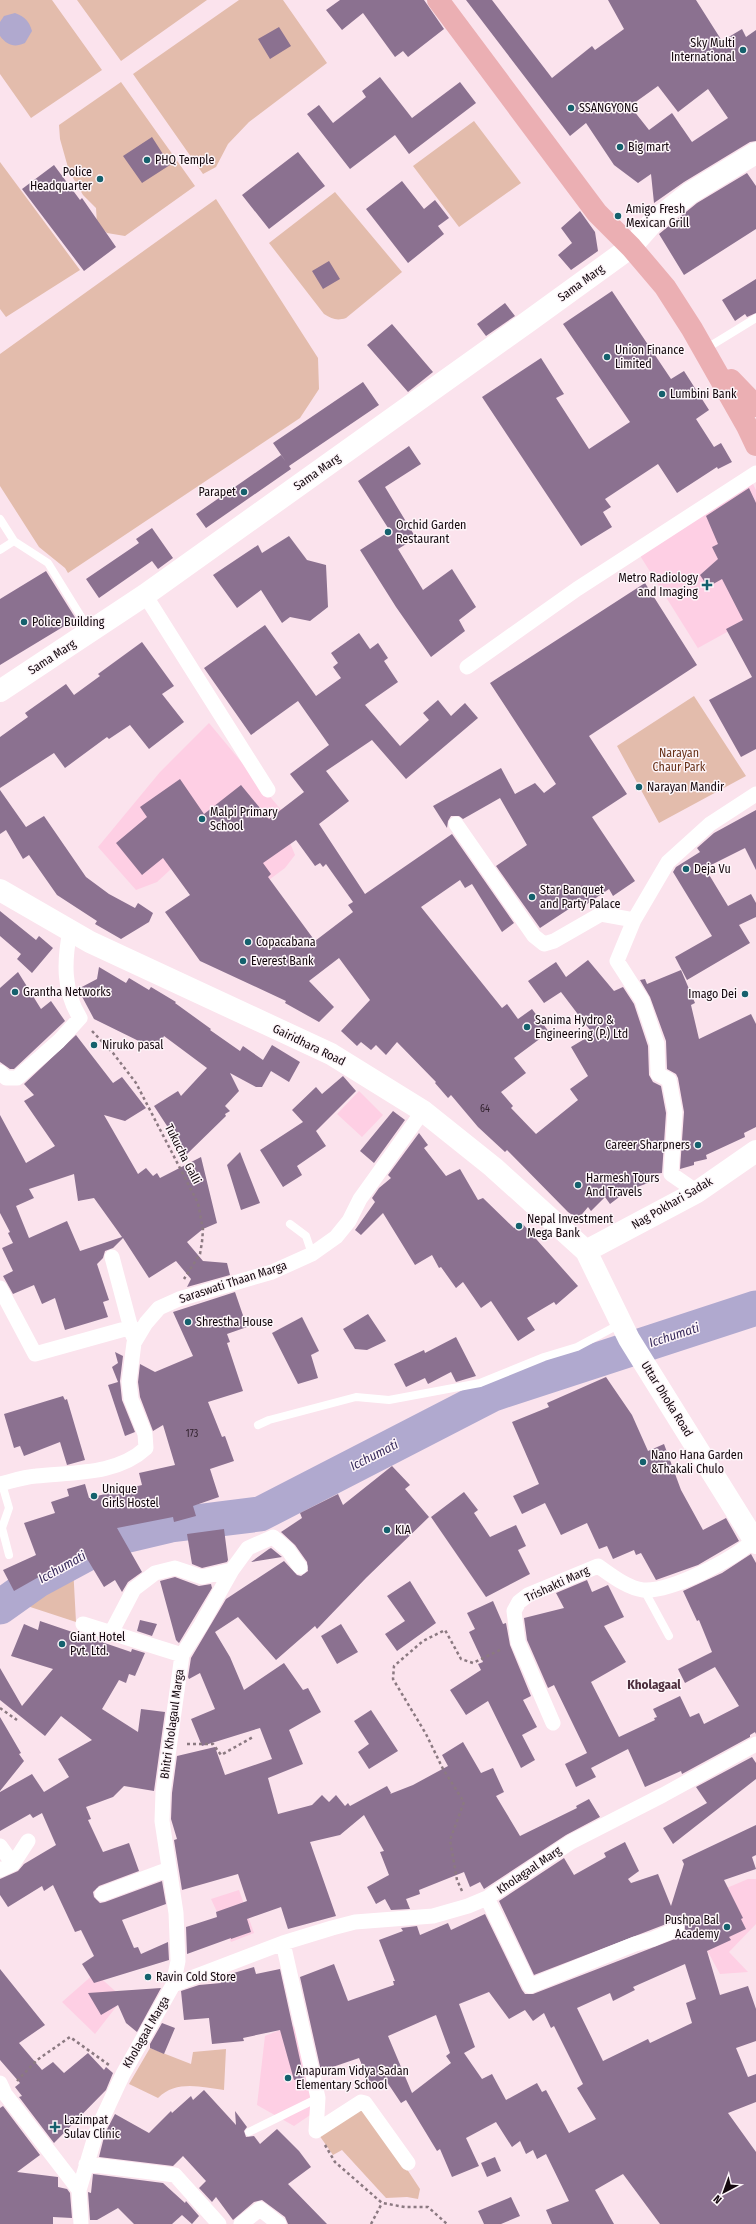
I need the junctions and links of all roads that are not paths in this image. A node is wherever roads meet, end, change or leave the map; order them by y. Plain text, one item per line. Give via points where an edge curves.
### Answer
1 (438, 0) edge
2 (756, 153) edge
3 (631, 247) junction
4 (756, 318) edge
5 (692, 329) junction
6 (707, 348) junction
7 (756, 406) edge
8 (756, 445) edge
9 (756, 473) edge
10 (0, 518) edge
11 (14, 541) junction
12 (0, 550) edge
13 (145, 594) junction
14 (90, 632) junction
15 (467, 667) dead end
16 (0, 691) edge
17 (268, 790) dead end
18 (756, 794) edge
19 (456, 824) dead end
20 (0, 890) edge
21 (634, 920) junction
22 (70, 931) junction
23 (0, 1072) edge
24 (423, 1111) junction
25 (756, 1151) edge
26 (697, 1192) junction
27 (290, 1224) dead end
28 (586, 1251) junction
29 (312, 1254) junction
30 (112, 1257) dead end
31 (0, 1288) edge
32 (132, 1327) junction
33 (625, 1331) junction
34 (134, 1343) junction
35 (258, 1425) dead end
36 (1, 1484) edge
37 (755, 1542) edge
38 (9, 1555) dead end
39 (300, 1567) dead end
40 (232, 1570) junction
41 (644, 1590) junction
42 (83, 1624) dead end
43 (111, 1633) junction
44 (669, 1636) dead end
45 (182, 1655) junction
46 (553, 1723) dead end
47 (755, 1748) edge
48 (28, 1841) dead end
49 (0, 1846) edge
50 (6, 1867) edge
51 (169, 1869) junction
52 (102, 1894) dead end
53 (487, 1898) junction
54 (677, 1929) dead end
55 (283, 1943) junction
56 (173, 1985) junction
57 (2, 2089) edge
58 (318, 2098) junction
59 (249, 2132) dead end
60 (408, 2163) dead end
61 (86, 2164) junction
62 (79, 2190) junction
63 (81, 2224) edge
64 (219, 2224) edge
65 (241, 2224) edge
66 (278, 2224) edge

1 - 3 main road via 597,213
2 - 3 main road, Sama Marg via 690,193 653,222
3 - 5 main road via 665,287
3 - 13 main road, Sama Marg
4 - 6 lane
5 - 6 main road
5 - 8 main road
6 - 7 main road via 729,378
9 - 15 street via 577,589
10 - 11 lane
11 - 12 lane
11 - 14 lane via 48,563
13 - 14 main road, Sama Marg
13 - 17 street
14 - 16 main road, Sama Marg
18 - 21 street via 710,824 668,862
19 - 21 street via 534,936 544,944 554,941 601,914
20 - 22 main road, Gairidhara Road
21 - 26 street via 617,961 642,1000 657,1044 658,1074 669,1080 675,1112 671,1174
22 - 23 street via 65,958 68,987 80,1018 59,1041 17,1078 6,1078
22 - 24 main road, Gairidhara Road via 331,1054
24 - 28 main road, Gairidhara Road via 493,1167
24 - 29 street, Saraswati Thaan Marga via 360,1199 349,1221 336,1237
25 - 26 main road, Nag Pokhari Sadak
26 - 28 main road, Nag Pokhari Sadak
27 - 29 lane via 306,1236
28 - 33 main road, Uttar Dhoka Road
29 - 34 street, Saraswati Thaan Marga via 272,1272 179,1299 159,1308
30 - 32 street, Saraswati Thaan Marga
31 - 32 street via 35,1354
32 - 34 street, Saraswati Thaan Marga
33 - 35 lane via 544,1357 480,1383 389,1400 356,1397
33 - 37 main road, Uttar Dhoka Road
34 - 36 street, Saraswati Thaan Marga via 129,1382 131,1399 145,1434 146,1448 137,1457 118,1465 65,1475 36,1476
36 - 38 lane via 9,1508 2,1528
37 - 41 street, Trishakti Marg via 704,1572 669,1586
39 - 40 street, Bhitri Kholagaul Marga via 288,1550 273,1537 248,1548
40 - 43 street via 202,1577 175,1568 155,1573 134,1589
40 - 45 street, Bhitri Kholagaul Marga
41 - 44 lane
41 - 46 street, Trishakti Marg via 623,1582 598,1566 528,1595 519,1602 514,1611 518,1642
42 - 43 street
43 - 45 street
45 - 51 street, Bhitri Kholagaul Marga via 162,1806
47 - 53 street, Kholagaal Marg via 571,1842
48 - 50 street
49 - 50 street
51 - 52 street
51 - 56 street, Bhitri Kholagaul Marga via 176,1913 178,1961
53 - 54 street via 530,1986
53 - 55 street, Kholagaal Marg via 433,1916 355,1922
55 - 56 street, Kholagaal Marga
55 - 58 street
56 - 61 street, Kholagaal Marga via 123,2074 97,2130
57 - 62 street
58 - 59 lane
58 - 60 street via 316,2131 361,2102 365,2103
61 - 62 street, Kholagaal Marga
61 - 64 street via 175,2175
62 - 63 street, Kholagaal Marga
65 - 66 street via 260,2209

